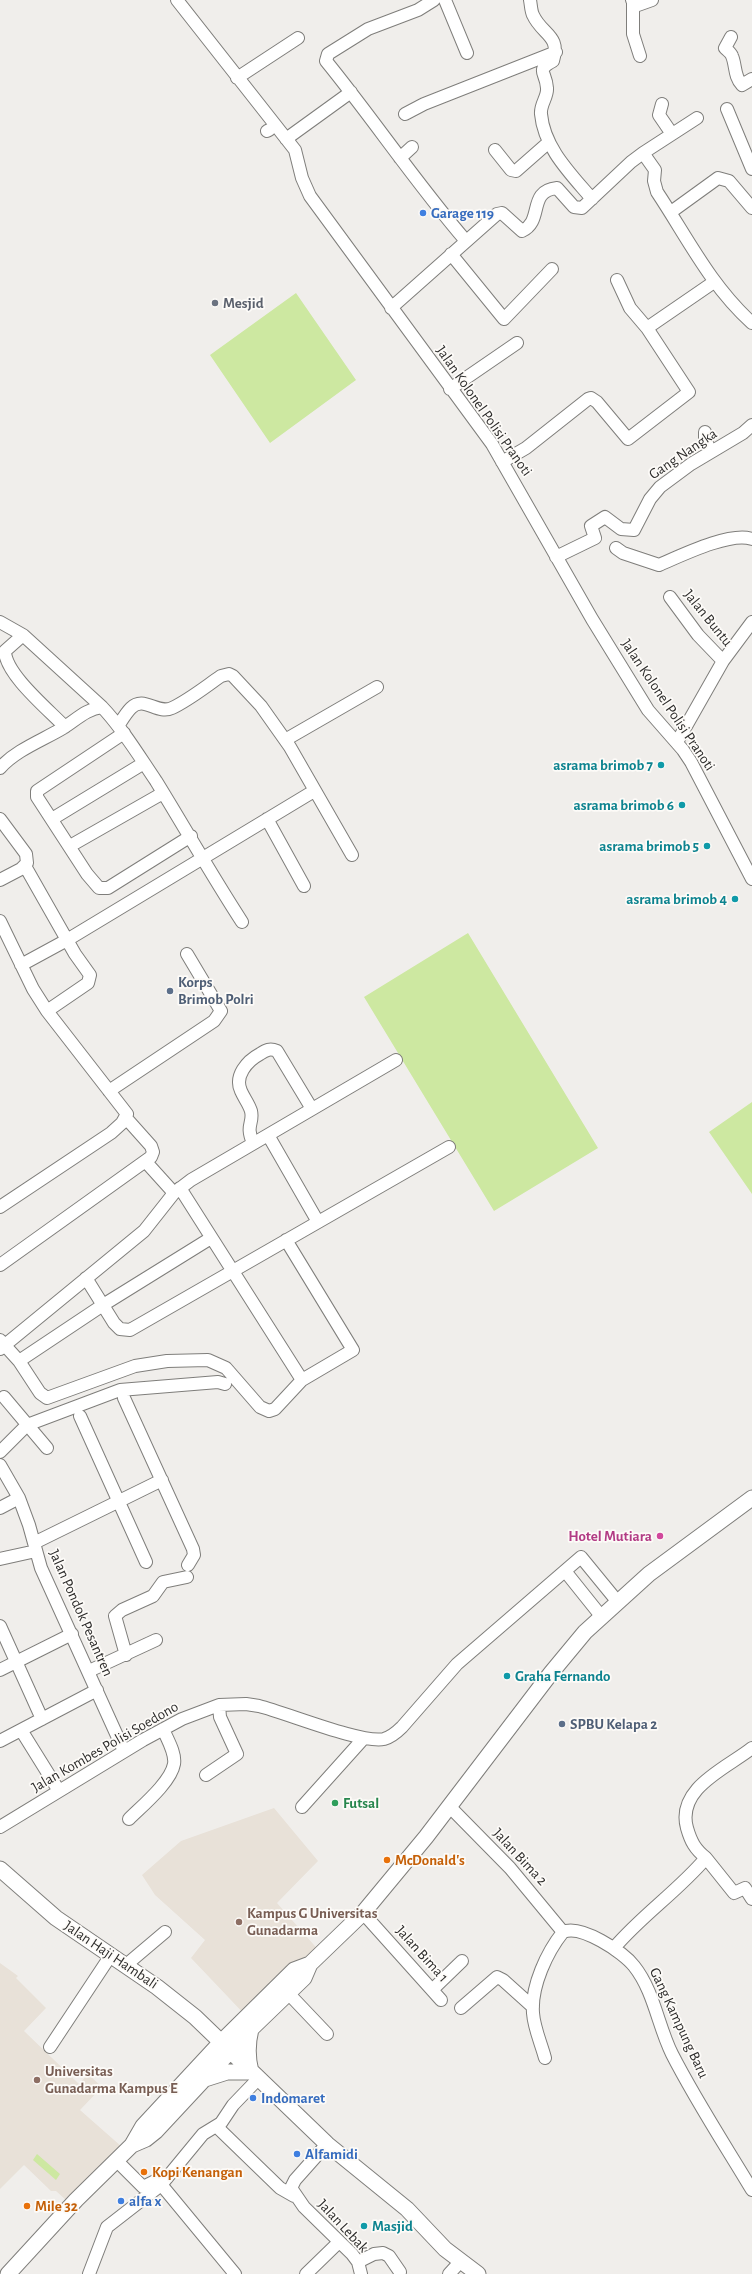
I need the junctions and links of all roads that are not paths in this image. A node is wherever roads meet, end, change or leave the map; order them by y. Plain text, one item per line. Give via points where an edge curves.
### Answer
1 (177, 0) edge
2 (434, 0) edge
3 (445, 0) edge
4 (530, 0) edge
5 (652, 0) edge
6 (632, 1) edge
7 (731, 37) dead end
8 (298, 38) dead end
9 (467, 52) dead end
10 (556, 52) junction
11 (640, 56) dead end
12 (237, 78) junction
13 (752, 79) edge
14 (351, 92) junction
15 (662, 104) dead end
16 (727, 109) dead end
17 (405, 114) dead end
18 (697, 118) dead end
19 (672, 134) junction
20 (286, 139) junction
21 (549, 142) junction
22 (412, 147) dead end
23 (495, 150) dead end
24 (643, 153) junction
25 (400, 158) junction
26 (752, 169) edge
27 (592, 199) junction
28 (752, 208) edge
29 (671, 212) junction
30 (466, 241) junction
31 (451, 254) junction
32 (552, 270) dead end
33 (617, 280) dead end
34 (714, 282) junction
35 (391, 308) junction
36 (752, 323) edge
37 (646, 328) junction
38 (517, 343) dead end
39 (450, 389) junction
40 (752, 425) edge
41 (705, 432) dead end
42 (748, 436) edge
43 (710, 451) junction
44 (502, 462) junction
45 (752, 539) edge
46 (616, 548) dead end
47 (556, 557) junction
48 (670, 596) dead end
49 (0, 622) edge
50 (752, 622) edge
51 (23, 635) junction
52 (722, 661) junction
53 (377, 687) dead end
54 (102, 707) junction
55 (65, 727) junction
56 (121, 730) junction
57 (285, 740) junction
58 (676, 742) junction
59 (144, 763) junction
60 (0, 768) edge
61 (314, 791) junction
62 (163, 793) junction
63 (0, 819) edge
64 (52, 819) junction
65 (267, 819) junction
66 (192, 836) junction
67 (70, 846) junction
68 (352, 855) dead end
69 (203, 858) junction
70 (747, 858) edge
71 (25, 866) junction
72 (752, 879) edge
73 (0, 880) edge
74 (304, 886) dead end
75 (0, 921) edge
76 (242, 922) dead end
77 (67, 940) junction
78 (187, 954) dead end
79 (21, 965) junction
80 (47, 1011) junction
81 (396, 1060) dead end
82 (109, 1092) junction
83 (312, 1109) junction
84 (126, 1118) junction
85 (268, 1135) junction
86 (253, 1144) junction
87 (449, 1147) dead end
88 (146, 1162) junction
89 (177, 1191) junction
90 (0, 1207) edge
91 (318, 1222) junction
92 (211, 1238) junction
93 (286, 1240) junction
94 (0, 1265) edge
95 (233, 1270) junction
96 (86, 1278) junction
97 (103, 1305) junction
98 (2, 1345) edge
99 (18, 1361) junction
100 (302, 1380) junction
101 (225, 1384) dead end
102 (4, 1397) dead end
103 (124, 1398) dead end
104 (80, 1416) dead end
105 (27, 1425) junction
106 (47, 1448) dead end
107 (0, 1452) edge
108 (0, 1465) edge
109 (162, 1480) junction
110 (19, 1498) junction
111 (752, 1498) edge
112 (118, 1501) junction
113 (0, 1508) edge
114 (35, 1547) junction
115 (0, 1559) edge
116 (146, 1562) dead end
117 (188, 1565) dead end
118 (564, 1571) junction
119 (187, 1577) dead end
120 (617, 1601) junction
121 (601, 1616) junction
122 (0, 1626) edge
123 (72, 1634) junction
124 (156, 1640) dead end
125 (126, 1654) junction
126 (16, 1663) junction
127 (0, 1670) edge
128 (88, 1671) junction
129 (97, 1690) junction
130 (219, 1705) junction
131 (42, 1719) junction
132 (163, 1728) junction
133 (21, 1730) junction
134 (363, 1739) junction
135 (0, 1741) edge
136 (752, 1748) edge
137 (124, 1751) junction
138 (206, 1775) dead end
139 (59, 1791) junction
140 (450, 1807) junction
141 (302, 1808) dead end
142 (129, 1819) dead end
143 (2, 1822) edge
144 (706, 1858) junction
145 (0, 1870) edge
146 (752, 1898) edge
147 (363, 1912) junction
148 (165, 1932) dead end
149 (563, 1932) junction
150 (614, 1948) junction
151 (111, 1955) junction
152 (462, 1960) dead end
153 (310, 1964) junction
154 (126, 1965) junction
155 (432, 1990) junction
156 (288, 1993) junction
157 (441, 2000) dead end
158 (533, 2007) junction
159 (461, 2008) dead end
160 (251, 2029) junction
161 (327, 2034) dead end
162 (226, 2046) junction
163 (50, 2047) dead end
164 (545, 2058) dead end
165 (254, 2076) junction
166 (204, 2079) junction
167 (217, 2127) junction
168 (327, 2144) junction
169 (132, 2145) junction
170 (116, 2160) junction
171 (161, 2185) junction
172 (752, 2190) edge
173 (294, 2196) junction
174 (340, 2242) junction
175 (460, 2262) junction
176 (359, 2268) edge
177 (400, 2272) dead end
178 (8, 2274) edge
179 (89, 2274) edge
180 (235, 2274) edge
181 (306, 2274) edge
182 (449, 2274) edge
183 (478, 2274) edge

1 - 12 street, Jalan Kolonel Polisi Pranoti
2 - 14 street via 418,10 368,30 328,54 326,61
3 - 9 street
4 - 10 street via 532,15 551,37
5 - 6 street via 638,5
6 - 11 street via 633,34
7 - 13 street via 725,48 732,56 740,82 742,85
8 - 12 street
10 - 17 street
10 - 21 street via 553,61 542,70 547,88 540,112
12 - 20 street, Jalan Kolonel Polisi Pranoti
14 - 20 street
14 - 25 street
15 - 19 street via 659,116
16 - 26 street
18 - 19 street
19 - 24 street
20 - 35 street, Jalan Kolonel Polisi Pranoti via 298,155 302,178 310,196
21 - 23 street via 516,171 511,170
21 - 27 street via 570,174
22 - 25 street
24 - 27 street
24 - 29 street via 655,170 657,192
25 - 30 street via 433,203
27 - 30 street via 577,209 557,188 549,189 536,203 536,214 527,229 518,229 500,212
28 - 29 street via 729,181 718,178
29 - 34 street via 682,234
30 - 31 street
31 - 32 street via 504,319
31 - 35 street
33 - 37 street via 630,308
34 - 36 street
34 - 37 street
35 - 39 street, Jalan Kolonel Polisi Pranoti
37 - 44 street via 690,392 628,439 597,402 588,399 526,448
38 - 39 street
39 - 44 street, Jalan Kolonel Polisi Pranoti
40 - 42 street, Gang Nangka
41 - 43 street via 705,440
42 - 43 street, Gang Nangka
43 - 47 street, Gang Nangka via 654,493 634,530 621,529 605,517 591,526 595,538
44 - 47 street, Jalan Kolonel Polisi Pranoti
45 - 46 street via 736,538 697,548 659,565
47 - 58 street, Jalan Kolonel Polisi Pranoti via 648,710
48 - 52 street, Jalan Buntu via 698,635
49 - 51 street
50 - 52 street
51 - 54 street
51 - 55 street via 5,651 7,663
52 - 58 street
53 - 57 street
54 - 55 street via 90,710
54 - 56 street
55 - 60 street via 29,747
56 - 57 street via 132,707 138,703 160,709 171,708 221,676 229,674 261,706
56 - 59 street
56 - 64 street via 36,791 37,798
57 - 61 street
58 - 70 street, Jalan Kolonel Polisi Pranoti via 691,762
59 - 62 street
59 - 64 street
61 - 65 street
61 - 68 street
62 - 66 street
62 - 67 street
63 - 71 street via 26,854 28,863
64 - 67 street
65 - 69 street
65 - 74 street
66 - 67 street via 104,889 94,884
66 - 69 street
69 - 76 street
69 - 77 street
70 - 72 street, Jalan Kolonel Polisi Pranoti
71 - 73 street
71 - 77 street
75 - 79 street
77 - 79 street
77 - 80 street via 91,979
78 - 82 street via 221,1011 214,1021
79 - 80 street
80 - 82 street
81 - 83 street
82 - 84 street via 124,1110
83 - 85 street
83 - 86 street via 277,1051 269,1049 261,1053 248,1062 239,1078 241,1091 251,1111 248,1134
84 - 88 street via 151,1146 152,1152
84 - 90 street via 111,1133
85 - 86 street
85 - 91 street
86 - 89 street
87 - 91 street
88 - 89 street
88 - 94 street
89 - 92 street
89 - 96 street via 144,1231
91 - 93 street
92 - 95 street
92 - 97 street
93 - 95 street
93 - 100 street via 353,1350
95 - 97 street via 130,1330 120,1329
95 - 100 street
96 - 97 street
96 - 98 street
97 - 99 street
98 - 99 street
99 - 100 street via 40,1393 47,1398 135,1366 195,1359 208,1360 226,1368 264,1410 275,1409
101 - 105 street via 218,1382 120,1390
102 - 105 street
103 - 109 street
104 - 112 street
105 - 106 street
105 - 107 street
108 - 110 street, Jalan Pondok Pesantren
109 - 112 street
109 - 117 street via 193,1549 194,1555
110 - 113 street
110 - 114 street, Jalan Pondok Pesantren
111 - 120 main road via 669,1558
112 - 114 street
112 - 116 street
114 - 115 street
114 - 123 street, Jalan Pondok Pesantren via 41,1568
118 - 120 street, Jalan Kombes Polisi Soedono via 581,1557
118 - 121 street
118 - 134 street, Jalan Kombes Polisi Soedono via 457,1664 398,1731 384,1739
119 - 125 street via 163,1582 153,1596 118,1613 115,1621
120 - 121 main road
121 - 140 main road via 551,1673
122 - 126 street
123 - 126 street
123 - 128 street, Jalan Pondok Pesantren
124 - 125 street
125 - 128 street
126 - 127 street
126 - 131 street
128 - 129 street, Jalan Pondok Pesantren
129 - 131 street
129 - 137 street, Jalan Pondok Pesantren
130 - 132 street, Jalan Kombes Polisi Soedono
130 - 134 street, Jalan Kombes Polisi Soedono via 246,1704 266,1708
130 - 138 street via 220,1717 237,1754
131 - 133 street
132 - 137 street, Jalan Kombes Polisi Soedono
132 - 142 street via 174,1764 166,1781
133 - 135 street
133 - 139 street
134 - 141 street
136 - 144 street via 701,1786 688,1802 686,1825 690,1841
137 - 139 street, Jalan Kombes Polisi Soedono
139 - 143 street, Jalan Kombes Polisi Soedono
140 - 147 main road
140 - 149 street, Jalan Bima 2 via 510,1868
144 - 146 street via 734,1893 745,1888
144 - 150 street
145 - 151 main road, Jalan Haji Hambali via 56,1918
147 - 153 main road
147 - 155 street, Jalan Bima 1
148 - 154 street
149 - 150 street, Gang Kampung Baru via 582,1932
149 - 158 street via 545,1964 535,1991
150 - 172 street, Gang Kampung Baru via 633,1965 642,1979 671,2053
151 - 154 main road, Jalan Haji Hambali
151 - 163 street
152 - 155 street
153 - 156 main road via 304,1978
153 - 162 main road via 294,1970
154 - 162 main road, Jalan Haji Hambali via 172,1998
155 - 157 street, Jalan Bima 1
156 - 160 main road
156 - 161 street
158 - 159 street via 497,1977
158 - 164 street
160 - 162 main road
160 - 165 main road via 247,2043 247,2058
162 - 165 main road, Jalan Haji Hambali
162 - 166 main road
162 - 169 main road via 143,2126
165 - 166 main road via 227,2072
165 - 167 street
165 - 168 main road, Jalan Haji Hambali
166 - 169 main road via 156,2131
167 - 171 street via 204,2134
167 - 173 street, Jalan Lebak via 280,2188
168 - 173 street via 292,2185
168 - 175 main road, Jalan Haji Hambali via 407,2209
169 - 170 main road
170 - 171 street via 143,2188 155,2181
170 - 178 main road
171 - 179 street via 107,2227
171 - 180 street
173 - 174 street, Jalan Lebak
174 - 176 street, Jalan Lebak
174 - 181 street
175 - 182 street
175 - 183 main road, Jalan Haji Hambali
176 - 177 street via 374,2254 384,2252

